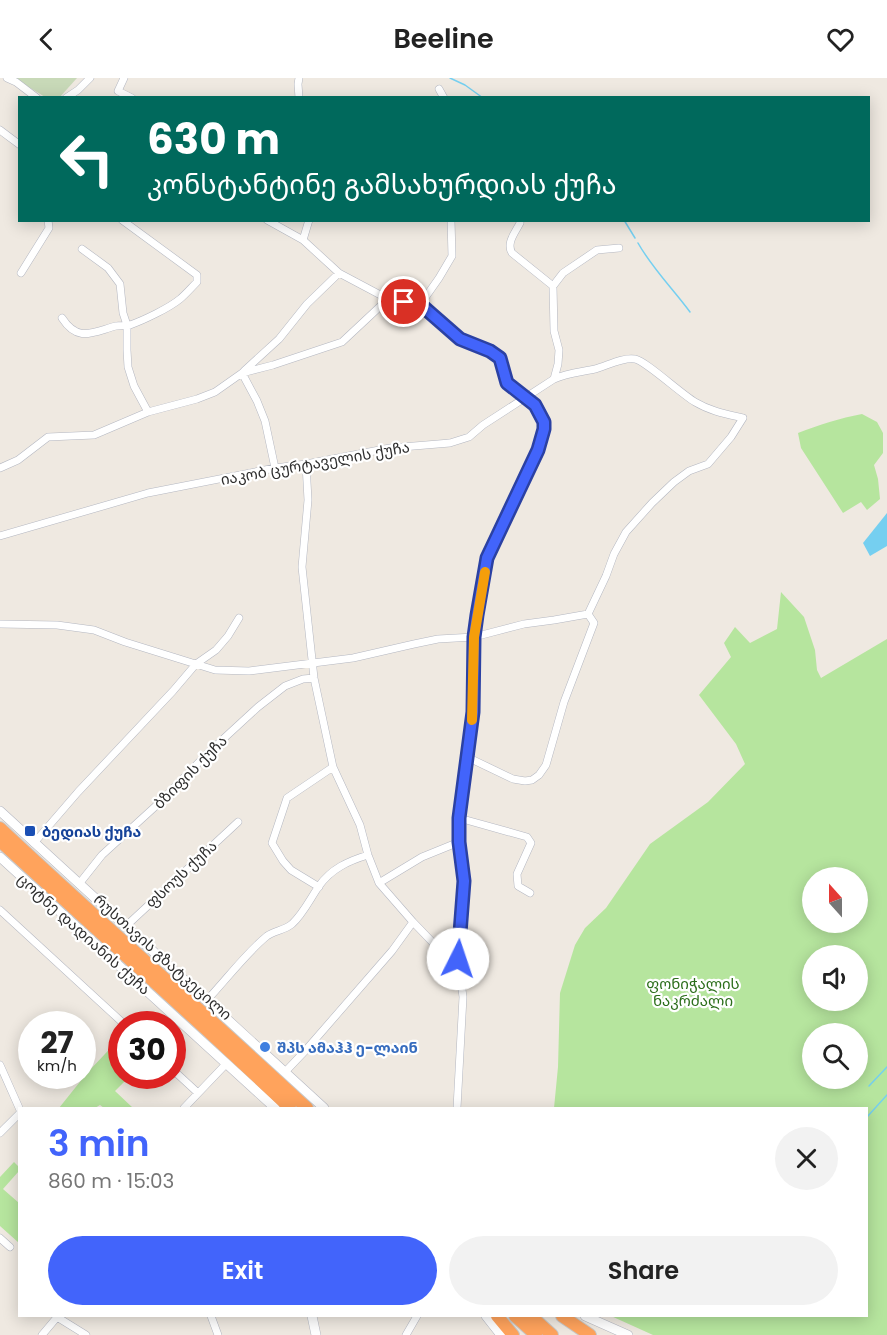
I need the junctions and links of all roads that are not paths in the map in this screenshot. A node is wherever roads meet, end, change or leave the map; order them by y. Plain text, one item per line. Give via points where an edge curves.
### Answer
1 (7, 78) edge
2 (90, 78) edge
3 (124, 78) edge
4 (299, 78) edge
5 (439, 89) dead end
6 (34, 96) edge
7 (69, 96) edge
8 (128, 96) edge
9 (299, 96) edge
10 (443, 96) edge
11 (0, 130) edge
12 (18, 144) edge
13 (48, 222) edge
14 (125, 222) edge
15 (271, 222) edge
16 (308, 222) edge
17 (451, 222) edge
18 (520, 223) dead end
19 (303, 240) junction
20 (619, 248) dead end
21 (82, 249) dead end
22 (21, 273) dead end
23 (339, 273) junction
24 (553, 286) junction
25 (388, 299) junction
26 (420, 304) junction
27 (62, 318) dead end
28 (127, 326) junction
29 (242, 373) junction
30 (554, 379) junction
31 (525, 398) junction
32 (148, 412) junction
33 (306, 464) junction
34 (0, 468) edge
35 (275, 468) junction
36 (0, 536) edge
37 (588, 614) junction
38 (239, 618) dead end
39 (0, 624) edge
40 (474, 637) junction
41 (313, 663) junction
42 (196, 664) junction
43 (314, 678) junction
44 (467, 757) junction
45 (333, 767) junction
46 (0, 811) edge
47 (459, 818) junction
48 (238, 822) dead end
49 (0, 828) edge
50 (0, 841) edge
51 (459, 842) junction
52 (34, 843) junction
53 (368, 855) junction
54 (2, 862) edge
55 (379, 883) junction
56 (79, 884) junction
57 (319, 887) junction
58 (530, 893) dead end
59 (0, 910) edge
60 (413, 922) junction
61 (125, 927) junction
62 (458, 959) junction
63 (207, 1000) junction
64 (110, 1011) edge
65 (226, 1064) junction
66 (0, 1065) edge
67 (285, 1072) junction
68 (186, 1082) edge
69 (198, 1093) junction
70 (18, 1107) edge
71 (185, 1107) edge
72 (273, 1107) edge
73 (289, 1107) edge
74 (306, 1107) edge
75 (323, 1107) edge
76 (457, 1107) edge
77 (18, 1113) edge
78 (0, 1133) edge
79 (0, 1238) edge
80 (10, 1247) dead end
81 (57, 1317) edge
82 (60, 1317) edge
83 (211, 1317) edge
84 (312, 1317) edge
85 (416, 1317) edge
86 (487, 1317) edge
87 (498, 1317) edge
88 (517, 1317) edge
89 (532, 1317) edge
90 (563, 1317) edge
91 (587, 1317) edge
92 (42, 1335) edge
93 (87, 1335) edge
94 (218, 1335) edge
95 (316, 1335) edge
96 (406, 1335) edge
97 (501, 1335) edge
98 (513, 1335) edge
99 (536, 1335) edge
100 (552, 1335) edge
101 (590, 1335) edge
102 (628, 1335) edge

1 - 6 street
2 - 7 street
3 - 8 street via 118,91
4 - 9 street
5 - 10 street
11 - 12 street
13 - 22 street via 49,228
14 - 28 street via 197,275 197,282 179,300
15 - 19 street
16 - 19 street
17 - 26 street via 452,256
18 - 24 street via 510,249
19 - 23 street
20 - 24 street via 597,250 563,273
21 - 28 street via 108,268 120,284
23 - 25 street
23 - 29 street
24 - 30 street via 554,331 559,350
25 - 26 street
25 - 29 street via 342,342
26 - 31 street via 460,339 500,358 507,383
27 - 28 street via 76,333
28 - 32 street via 128,367
29 - 32 street via 215,392
29 - 35 street via 265,421
30 - 31 street, იაკობ ცურტაველის ქუჩა
30 - 37 street, იაკობ ცურტაველის ქუჩა via 632,358 696,403 743,418 708,464 674,482 626,532
31 - 33 street, იაკობ ცურტაველის ქუჩა via 469,437 450,443 390,448
31 - 40 street via 540,413 544,429 487,558
32 - 34 street via 94,435 48,438
33 - 35 street, იაკობ ცურტაველის ქუჩა
33 - 41 street via 308,500 302,567
35 - 36 street, იაკობ ცურტაველის ქუჩა via 148,493
37 - 40 street
37 - 44 street via 594,623 564,702 546,765 539,775 532,780 513,779
38 - 42 street via 216,650
39 - 42 street via 94,630
40 - 41 street via 438,639
40 - 44 street via 473,712
41 - 42 street via 249,671 215,670
41 - 43 street
42 - 52 street
43 - 45 street
43 - 56 street, ბზიფის ქუჩა via 285,686 258,707 102,855
44 - 47 street
45 - 53 street via 360,825
45 - 57 street via 287,798 272,843 291,870
46 - 52 street
47 - 51 street
47 - 58 street via 527,837 531,843 517,874 518,886
48 - 61 street, ფსოუს ქუჩა
49 - 74 highway, რუსთავის გზატკეცილი
50 - 73 highway, რუსთავის გზატკეცილი
51 - 55 street via 422,857
51 - 62 street via 464,881
52 - 56 street
53 - 55 street
53 - 57 street via 336,868
54 - 65 street, ცოტნე დადიანის ქუჩა
55 - 60 street
56 - 61 street
57 - 63 street via 291,925 268,935
59 - 64 street
60 - 62 street via 438,948
60 - 67 street
61 - 63 street
62 - 76 street via 463,997
63 - 67 street
65 - 69 street
65 - 72 street, ცოტნე დადიანის ქუჩა
66 - 70 street
67 - 75 street
68 - 69 street
69 - 71 street
77 - 78 street
79 - 80 street
81 - 92 street
82 - 93 street
83 - 94 street
84 - 95 street
85 - 96 street
86 - 97 street
87 - 98 highway
88 - 99 highway
89 - 100 highway
90 - 101 highway
91 - 102 street

